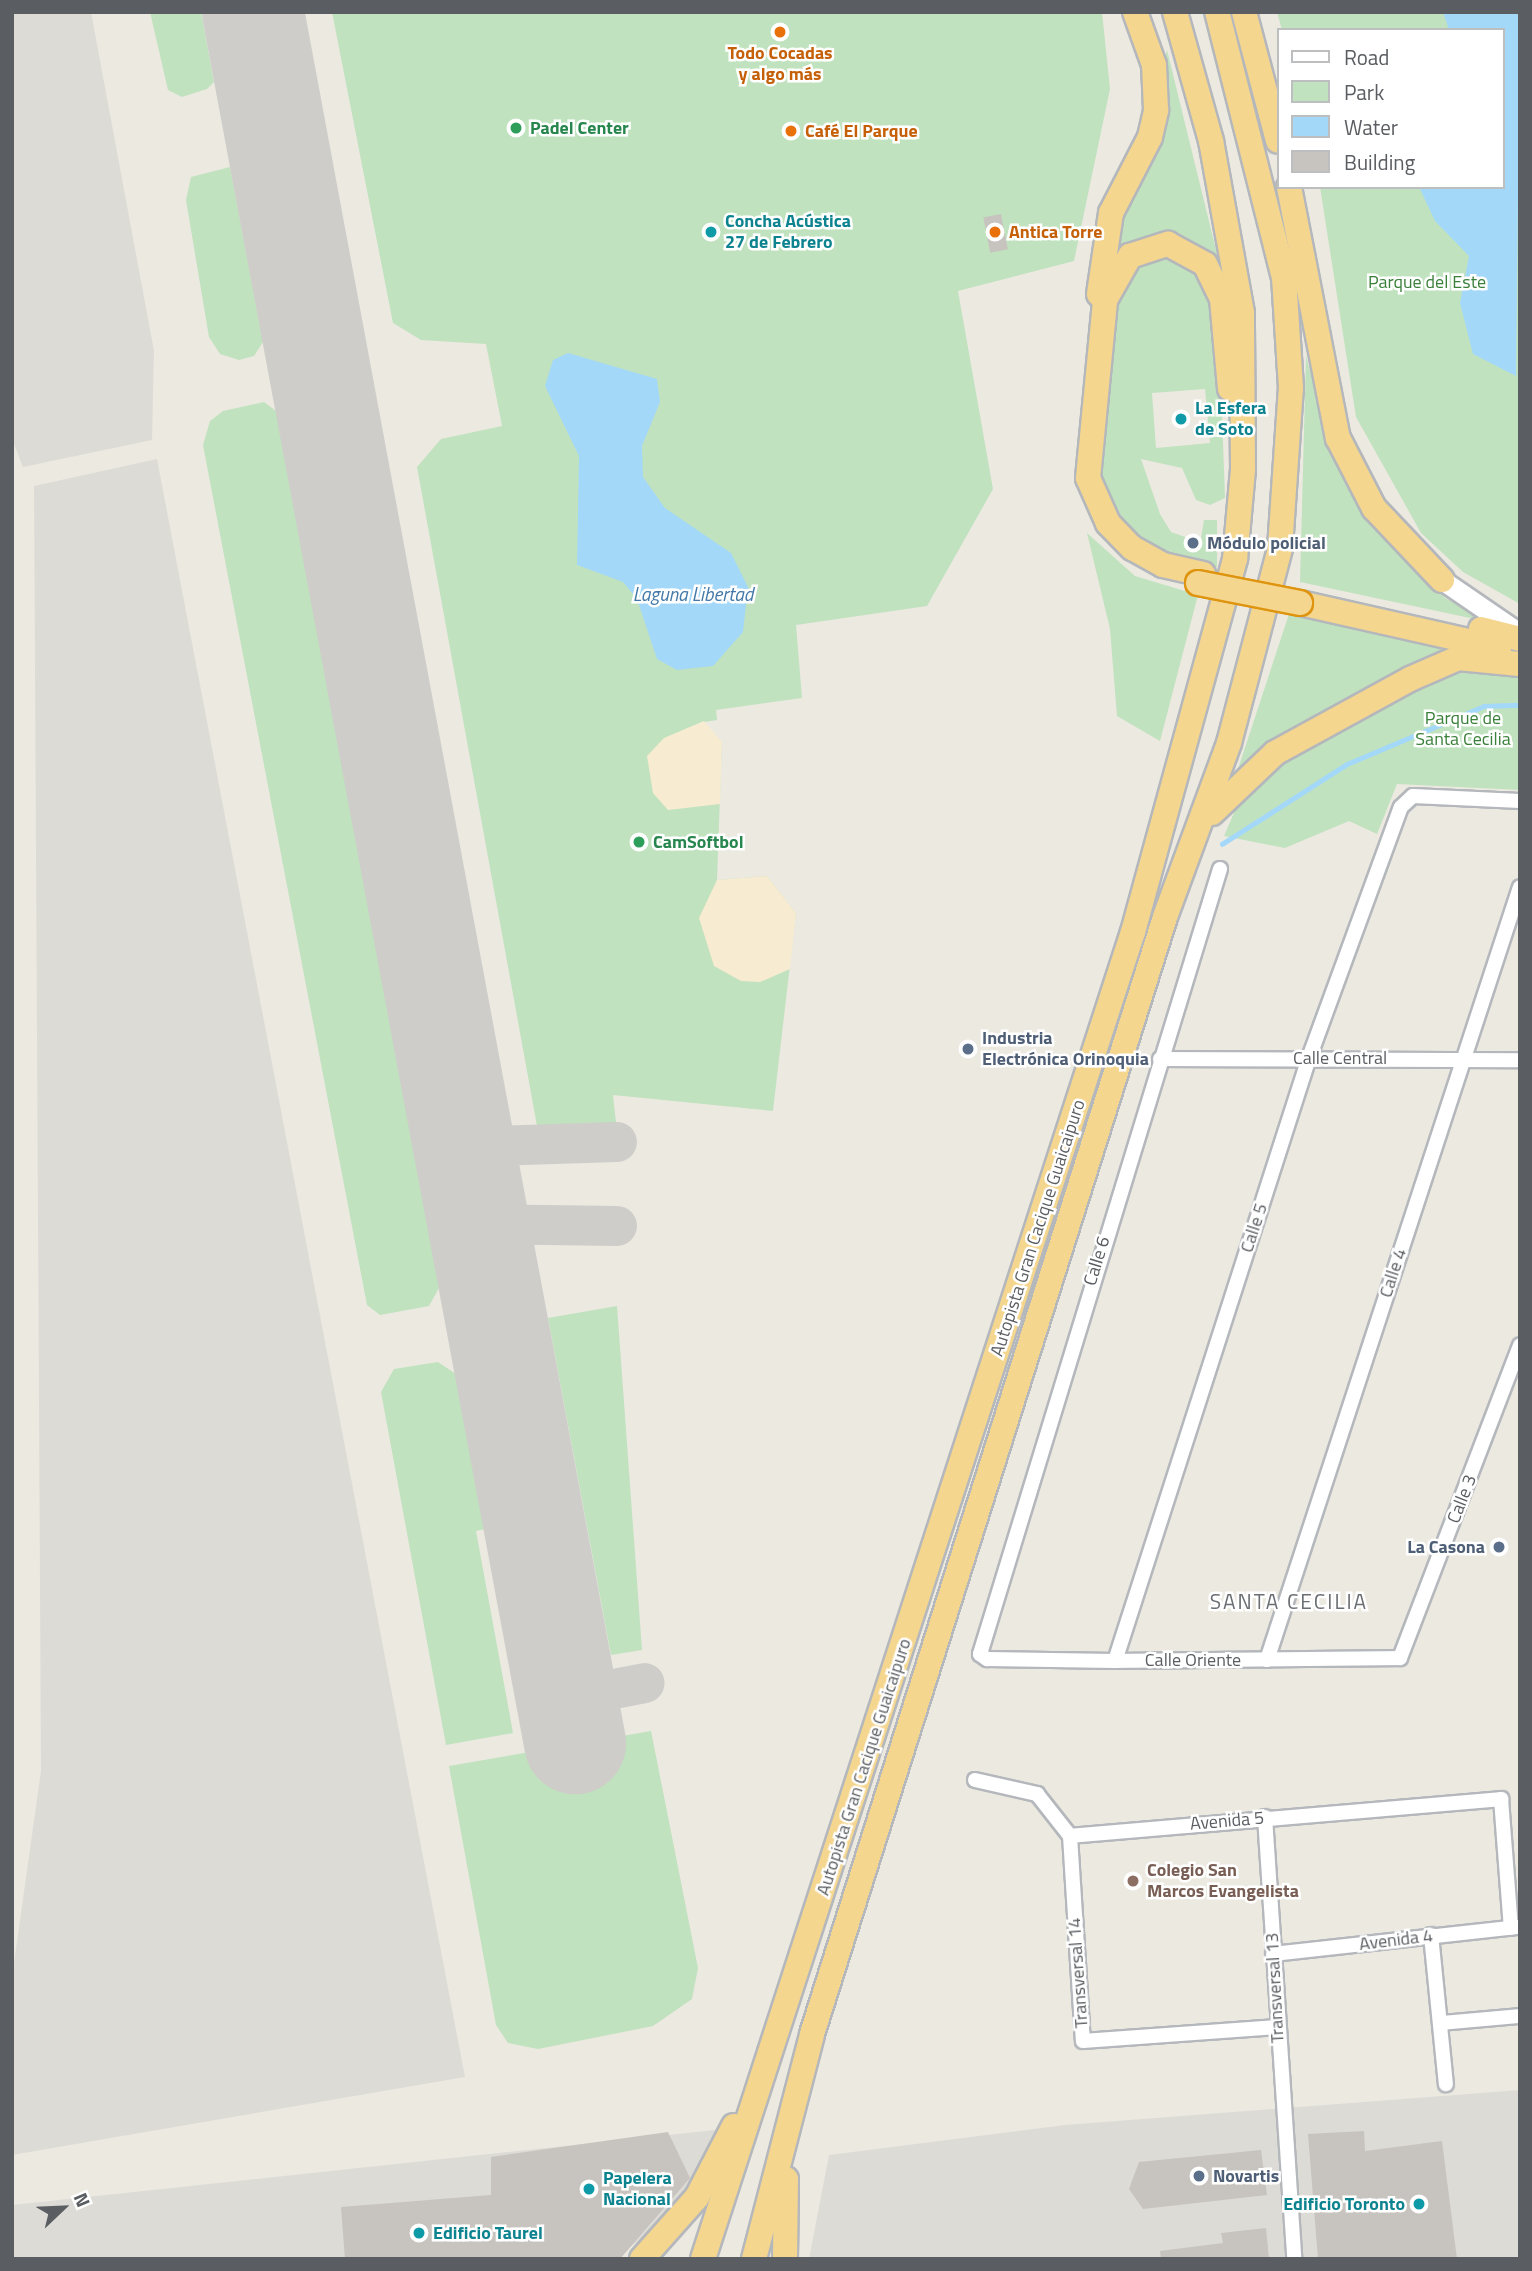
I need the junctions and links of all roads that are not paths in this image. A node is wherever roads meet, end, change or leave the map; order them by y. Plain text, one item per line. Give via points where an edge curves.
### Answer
1 (1135, 12) edge
2 (1175, 12) edge
3 (1217, 12) edge
4 (1244, 12) edge
5 (1276, 133) edge
6 (1289, 189) edge
7 (1243, 470) junction
8 (1200, 579) junction
9 (1442, 580) junction
10 (1301, 599) junction
11 (1520, 620) edge
12 (1520, 631) edge
13 (1520, 639) edge
14 (1520, 655) edge
15 (1520, 664) edge
16 (1520, 800) edge
17 (1201, 827) junction
18 (1220, 869) dead end
19 (1520, 887) edge
20 (1309, 1058) junction
21 (1160, 1059) junction
22 (1463, 1060) junction
23 (1520, 1060) edge
24 (1520, 1345) edge
25 (1405, 1653) joint
26 (980, 1654) joint
27 (1267, 1660) junction
28 (1115, 1661) junction
29 (975, 1780) dead end
30 (1265, 1817) junction
31 (1070, 1836) junction
32 (1516, 1927) edge
33 (1431, 1936) junction
34 (1273, 1954) junction
35 (787, 2004) junction
36 (1520, 2016) edge
37 (1441, 2023) junction
38 (1277, 2027) junction
39 (1446, 2084) dead end
40 (797, 2090) junction
41 (642, 2259) edge
42 (703, 2259) edge
43 (754, 2259) edge
44 (785, 2259) edge
45 (1294, 2259) edge

1 - 8 highway via 1157,97 1150,137 1109,221 1083,409 1081,483 1100,526 1119,546 1150,568
2 - 7 highway, Autopista Gran Cacique Guaicaipuro via 1211,141 1236,276 1245,367
3 - 17 highway, Autopista Gran Cacique Guaicaipuro via 1284,278 1291,388 1280,548
4 - 5 highway
6 - 9 highway via 1338,438 1374,508
7 - 8 highway via 1222,299 1213,274 1181,247 1153,246 1130,256 1105,300 1088,478 1100,510 1126,543 1163,565
7 - 35 highway, Autopista Gran Cacique Guaicaipuro via 1226,599 1133,932
8 - 10 highway, bridge
9 - 11 main road
9 - 12 main road via 1467,603
10 - 13 highway
10 - 14 highway
15 - 17 highway via 1490,657 1458,658 1410,679 1260,763
16 - 20 street, Calle 5 via 1405,800
17 - 40 highway, Autopista Gran Cacique Guaicaipuro via 1165,917
18 - 21 street, Calle 6
19 - 22 street, Calle 4
20 - 21 street, Calle Central
20 - 22 street, Calle Central
20 - 28 street, Calle 5
21 - 26 street, Calle 6
22 - 23 street, Calle Central
22 - 27 street, Calle 4
24 - 25 street, Calle 3
25 - 27 street, Calle Oriente via 1394,1661
26 - 28 street, Calle Oriente via 987,1659
27 - 28 street, Calle Oriente
29 - 31 street via 1037,1794
30 - 31 street, Avenida 5
30 - 32 street, Avenida 5 via 1501,1799
30 - 34 street, Transversal 13
31 - 38 street, Transversal 14 via 1083,2041
32 - 33 street, Avenida 4
33 - 34 street, Avenida 4
33 - 37 street
34 - 38 street, Transversal 13
35 - 41 highway via 697,2197
35 - 42 highway, Autopista Gran Cacique Guaicaipuro
36 - 37 street
37 - 39 street
38 - 45 street, Transversal 13
40 - 43 highway, Autopista Gran Cacique Guaicaipuro
40 - 44 highway via 783,2207

